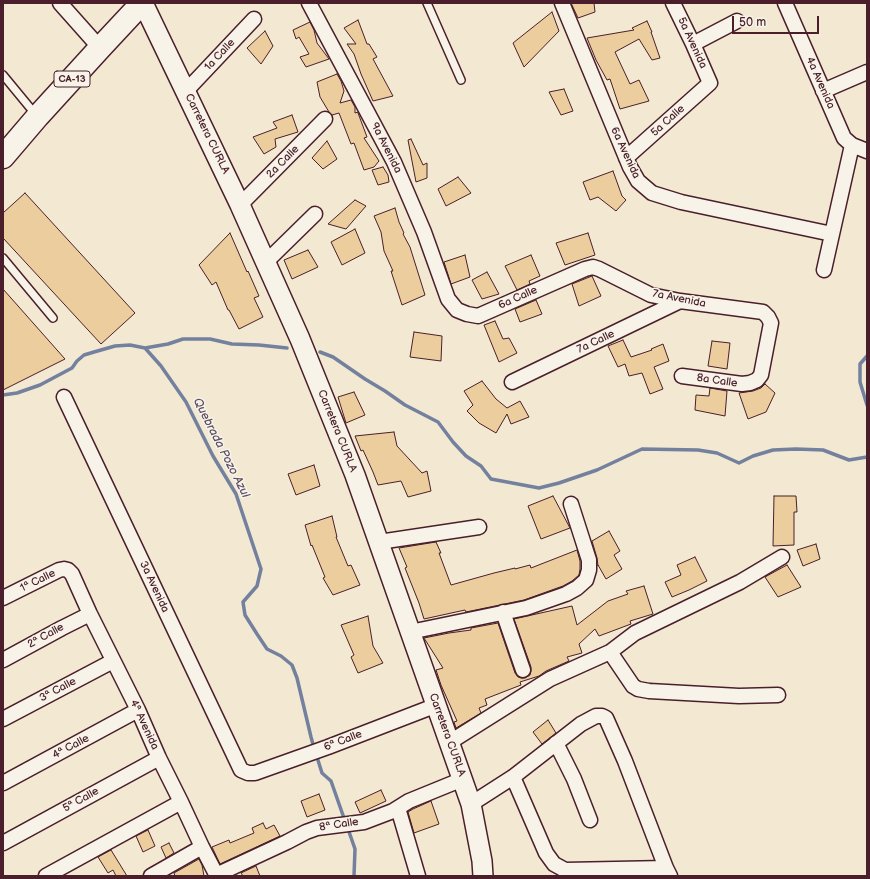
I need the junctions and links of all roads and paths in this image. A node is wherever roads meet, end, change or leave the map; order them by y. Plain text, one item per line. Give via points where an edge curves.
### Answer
1 (60, 3) edge
2 (143, 3) edge
3 (310, 3) edge
4 (428, 3) edge
5 (562, 3) edge
6 (673, 3) edge
7 (785, 3) edge
8 (254, 19) dead end
9 (737, 21) dead end
10 (693, 44) junction
11 (100, 48) junction
12 (867, 72) edge
13 (3, 76) edge
14 (461, 80) dead end
15 (710, 83) joint
16 (186, 91) junction
17 (823, 91) junction
18 (38, 116) junction
19 (325, 119) dead end
20 (852, 145) junction
21 (867, 151) edge
22 (3, 156) edge
23 (626, 158) junction
24 (240, 204) junction
25 (315, 214) dead end
26 (832, 234) junction
27 (3, 258) edge
28 (266, 262) junction
29 (593, 268) joint
30 (824, 270) dead end
31 (448, 299) joint
32 (680, 301) junction
33 (768, 317) joint
34 (53, 318) dead end
35 (682, 376) dead end
36 (512, 382) dead end
37 (64, 397) dead end
38 (571, 504) dead end
39 (479, 527) dead end
40 (379, 542) junction
41 (782, 557) dead end
42 (72, 574) joint
43 (3, 598) edge
44 (503, 612) junction
45 (90, 614) junction
46 (410, 632) junction
47 (610, 652) junction
48 (3, 660) edge
49 (114, 661) junction
50 (523, 670) dead end
51 (778, 695) dead end
52 (436, 705) junction
53 (138, 710) junction
54 (3, 719) edge
55 (450, 742) junction
56 (556, 743) junction
57 (160, 758) junction
58 (248, 773) joint
59 (513, 777) junction
60 (463, 779) junction
61 (3, 783) edge
62 (182, 802) junction
63 (471, 804) junction
64 (398, 808) junction
65 (590, 820) dead end
66 (3, 843) edge
67 (202, 847) junction
68 (668, 872) edge
69 (216, 875) edge
70 (46, 876) edge
71 (151, 876) edge
72 (418, 876) edge
73 (483, 876) edge

1 - 11 street
2 - 11 main road, CA-13
2 - 16 main road, Carretera CURLA
3 - 31 street, 9a Avenida via 394,162 424,232
4 - 14 lane
5 - 23 street, 6a Avenida
6 - 10 street, 5a Avenida
7 - 17 street, 4a Avenida
8 - 16 street, 1a Calle
9 - 10 street
10 - 15 street, 5a Avenida
11 - 18 main road, CA-13
12 - 17 street
13 - 18 lane
15 - 23 street, 5a Calle
16 - 24 main road, Carretera CURLA
17 - 20 street, 4a Avenida via 844,138
18 - 22 main road, CA-13
19 - 24 street, 2a Calle
20 - 21 street
20 - 26 street
23 - 26 street, 6a Avenida via 638,181 652,193 681,202
24 - 28 main road, Carretera CURLA
25 - 28 street
26 - 30 street
27 - 34 lane
28 - 40 main road, Carretera CURLA via 356,476
29 - 31 street, 6a Calle via 585,269 478,316 457,310
29 - 32 street, 7a Avenida via 651,295
32 - 33 street, 7a Avenida via 763,312
32 - 36 street, 7a Calle
33 - 35 street, 8a Calle via 771,323 761,375 757,380 750,384 742,384
37 - 58 street, 3a Avenida via 240,770
38 - 44 street via 589,560 586,580 566,594 526,608
39 - 40 street
40 - 46 main road, Carretera CURLA
41 - 47 street via 740,582 635,633
42 - 43 street, 1ª Calle via 68,570 59,570
42 - 45 street, 4ª Avenida
44 - 46 street
44 - 50 street
45 - 48 street, 2ª Calle
45 - 49 street, 4ª Avenida
46 - 52 main road, Carretera CURLA
47 - 51 street via 633,686 649,691 739,696
47 - 55 street via 550,680
49 - 53 street, 4ª Avenida
49 - 54 street, 3ª Calle
52 - 55 main road, Carretera CURLA
52 - 58 street, 6ª Calle via 322,749 255,773
53 - 57 street, 4ª Avenida
53 - 61 street, 4ª Calle
55 - 60 main road, Carretera CURLA
56 - 59 street
56 - 65 street
56 - 68 street via 596,716 606,718
57 - 62 street, 4ª Avenida
57 - 66 street, 5ª Calle
59 - 63 street
59 - 68 street via 546,854 554,864 565,870
60 - 63 main road, Carretera CURLA
60 - 64 street, 8ª Calle
62 - 67 street, 4ª Avenida
62 - 70 street
63 - 73 main road, Carretera CURLA
64 - 69 street, 8ª Calle via 364,822 317,828 306,832
64 - 72 street
67 - 69 street, 4ª Avenida
67 - 71 street

